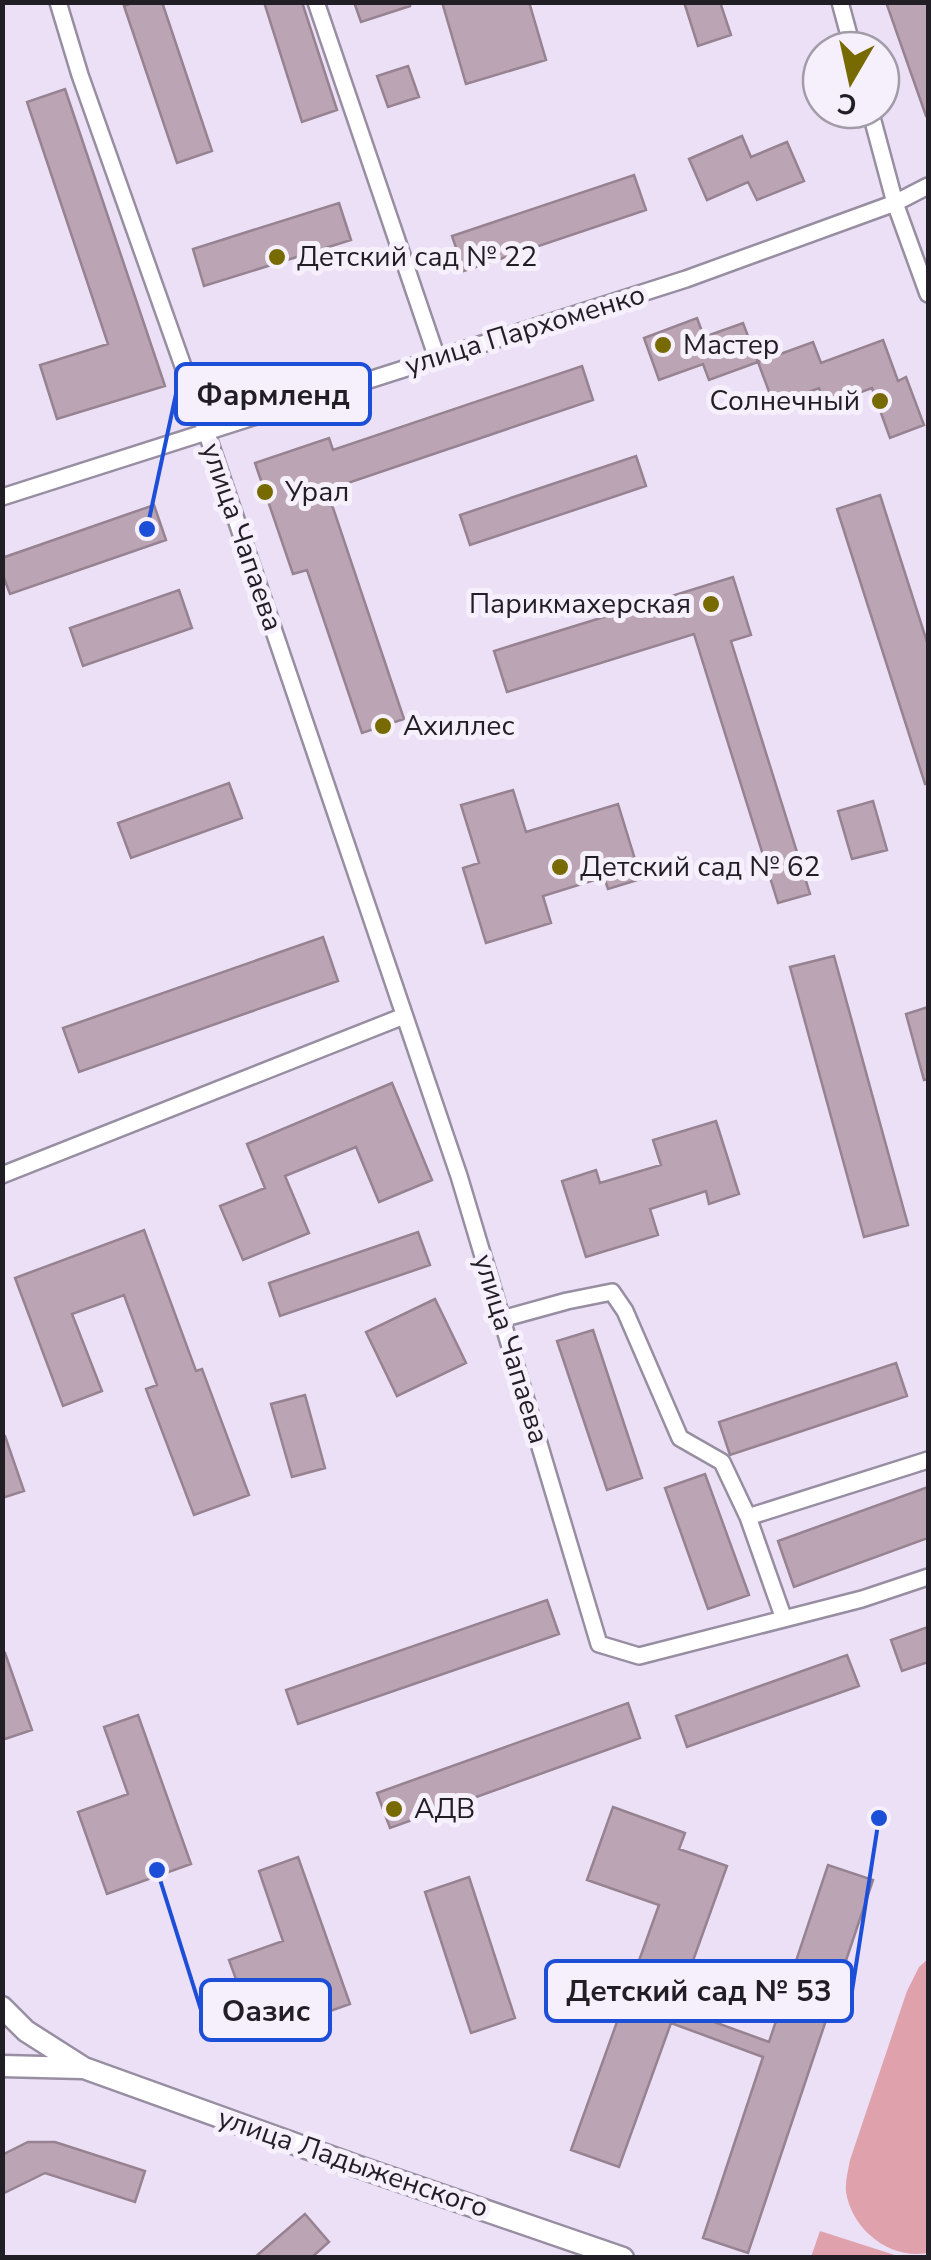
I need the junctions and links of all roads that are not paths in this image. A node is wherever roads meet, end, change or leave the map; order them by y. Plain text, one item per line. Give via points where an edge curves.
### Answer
1 (58, 2) edge
2 (316, 2) edge
3 (840, 2) edge
4 (848, 30) edge
5 (876, 130) edge
6 (928, 186) edge
7 (896, 203) junction
8 (928, 294) edge
9 (436, 358) junction
10 (206, 431) junction
11 (2, 497) edge
12 (404, 1016) junction
13 (2, 1175) edge
14 (502, 1319) junction
15 (928, 1460) edge
16 (748, 1517) junction
17 (928, 1576) edge
18 (784, 1619) junction
19 (2, 2007) edge
20 (2, 2066) edge
21 (84, 2068) junction
22 (623, 2258) edge

1 - 10 street, улица Чапаева
2 - 9 street
3 - 4 street
5 - 7 street
6 - 7 street, улица Пархоменко
7 - 8 street
7 - 9 street, улица Пархоменко
9 - 10 street, улица Пархоменко
10 - 11 street, улица Пархоменко
10 - 12 street, улица Чапаева
12 - 13 street
12 - 14 street, улица Чапаева
14 - 16 street via 612,1292 680,1438 722,1462
14 - 18 street, улица Чапаева via 599,1644 639,1656
15 - 16 street
16 - 18 street
17 - 18 street
19 - 21 street
20 - 21 street
21 - 22 street, улица Ладыженского

